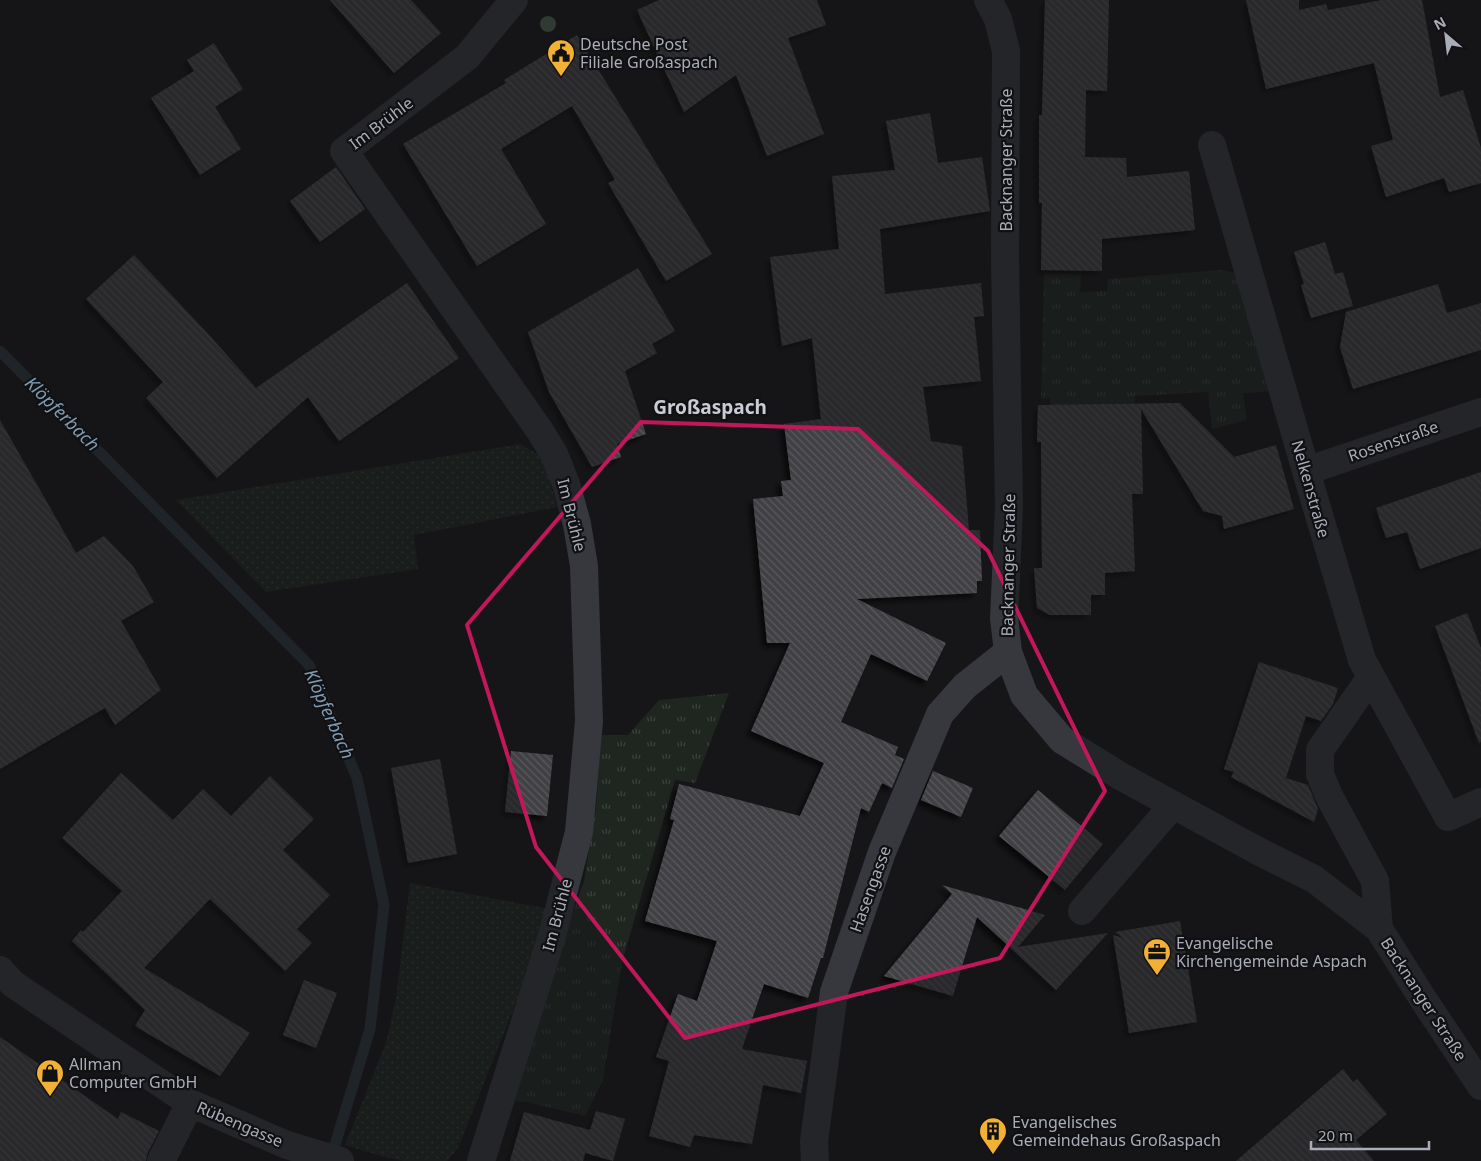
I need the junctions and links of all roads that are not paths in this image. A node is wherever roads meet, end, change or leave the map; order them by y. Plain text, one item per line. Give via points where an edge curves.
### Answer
1 (515, 0) edge
2 (988, 0) edge
3 (1212, 145) dead end
4 (1481, 412) edge
5 (1306, 471) junction
6 (1008, 652) junction
7 (1372, 677) junction
8 (1481, 802) edge
9 (1174, 805) junction
10 (1082, 911) dead end
11 (1379, 929) junction
12 (0, 970) edge
13 (1481, 1086) edge
14 (190, 1103) junction
15 (161, 1161) edge
16 (340, 1161) edge
17 (481, 1161) edge
18 (815, 1161) edge

1 - 17 street, Im Brühle via 468,58 344,151 554,454 575,516 584,566 589,721 579,832 552,936
2 - 6 street, Backnanger Straße via 998,19 1006,51 1009,507 1004,618
3 - 5 street, Nelkenstraße
4 - 5 street, Rosenstraße
5 - 7 street, Nelkenstraße via 1362,660
6 - 9 street, Backnanger Straße via 1024,695 1062,740
6 - 18 street, Hasengasse via 965,686 940,714 882,852 834,992 814,1141
7 - 8 street, Nelkenstraße via 1448,817
7 - 11 street via 1320,750 1320,774 1375,881
9 - 10 street
9 - 11 street, Backnanger Straße via 1314,879
11 - 13 street, Backnanger Straße
12 - 14 street, Rübengasse via 12,984
14 - 15 street
14 - 16 street, Rübengasse via 287,1145

